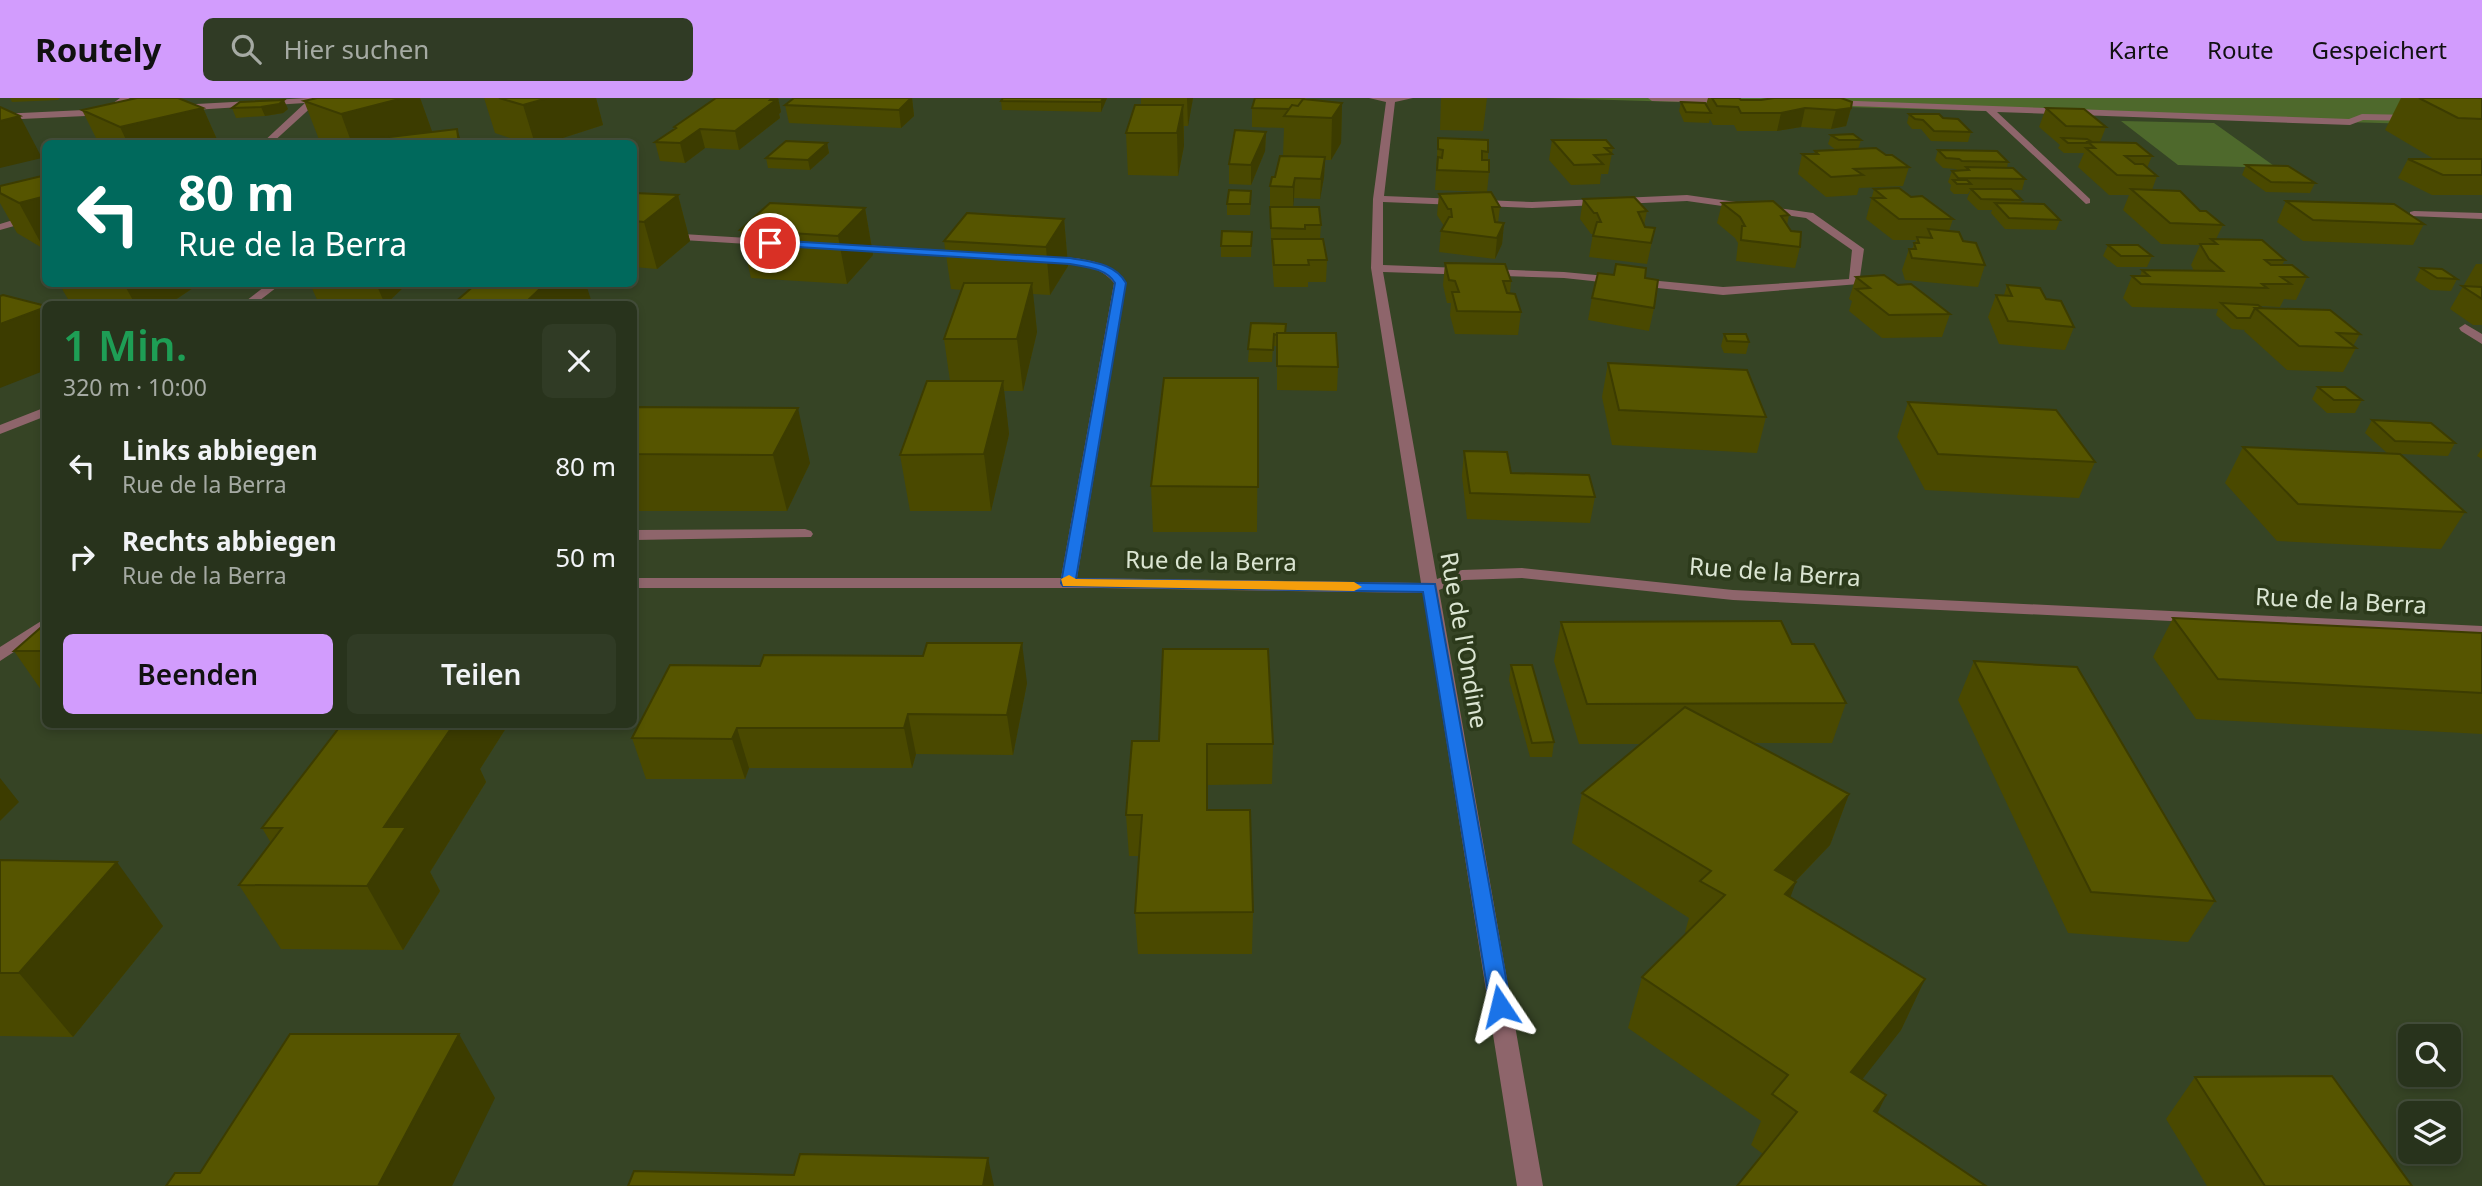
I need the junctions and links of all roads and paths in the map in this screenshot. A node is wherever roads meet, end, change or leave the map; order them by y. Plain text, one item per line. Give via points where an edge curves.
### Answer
1 (126, 98) edge
2 (353, 98) edge
3 (1373, 98) edge
4 (1409, 98) edge
5 (1652, 98) edge
6 (314, 100) junction
7 (1391, 100) junction
8 (1738, 100) edge
9 (1819, 103) edge
10 (170, 108) edge
11 (1989, 109) junction
12 (131, 110) edge
13 (107, 112) junction
14 (0, 117) edge
15 (2429, 118) edge
16 (269, 140) edge
17 (1378, 199) junction
18 (2086, 201) dead end
19 (42, 214) edge
20 (2414, 214) edge
21 (2482, 215) edge
22 (0, 227) edge
23 (637, 234) edge
24 (784, 243) edge
25 (838, 247) edge
26 (975, 255) edge
27 (1029, 258) edge
28 (1377, 268) junction
29 (271, 287) edge
30 (252, 301) edge
31 (2465, 328) dead end
32 (2482, 340) edge
33 (42, 413) edge
34 (0, 430) edge
35 (805, 534) dead end
36 (637, 535) edge
37 (637, 583) edge
38 (1068, 583) junction
39 (1429, 588) junction
40 (42, 626) edge
41 (2482, 631) edge
42 (0, 654) edge
43 (1530, 1186) edge

1 - 13 street
2 - 6 street
3 - 7 street
4 - 7 street
5 - 8 street
6 - 10 street
6 - 16 street
7 - 17 street, Rue de l'Ondine
9 - 11 street
11 - 15 street via 2350,122 2362,117
11 - 18 street
12 - 13 street
13 - 14 street
17 - 28 street, Rue de l'Ondine
17 - 28 street via 1532,205 1687,198 1810,215 1858,249 1855,282 1723,291 1564,275
19 - 22 street
20 - 21 street
23 - 24 street
25 - 26 street
27 - 38 street via 1104,268 1120,283
28 - 39 street, Rue de l'Ondine
29 - 30 street
31 - 32 street
33 - 34 street
35 - 36 street
37 - 38 street, Rue de la Berra
38 - 39 street, Rue de la Berra
39 - 41 street, Rue de la Berra via 1462,575 1522,573 1733,595
39 - 43 street, Rue de l'Ondine
40 - 42 street

